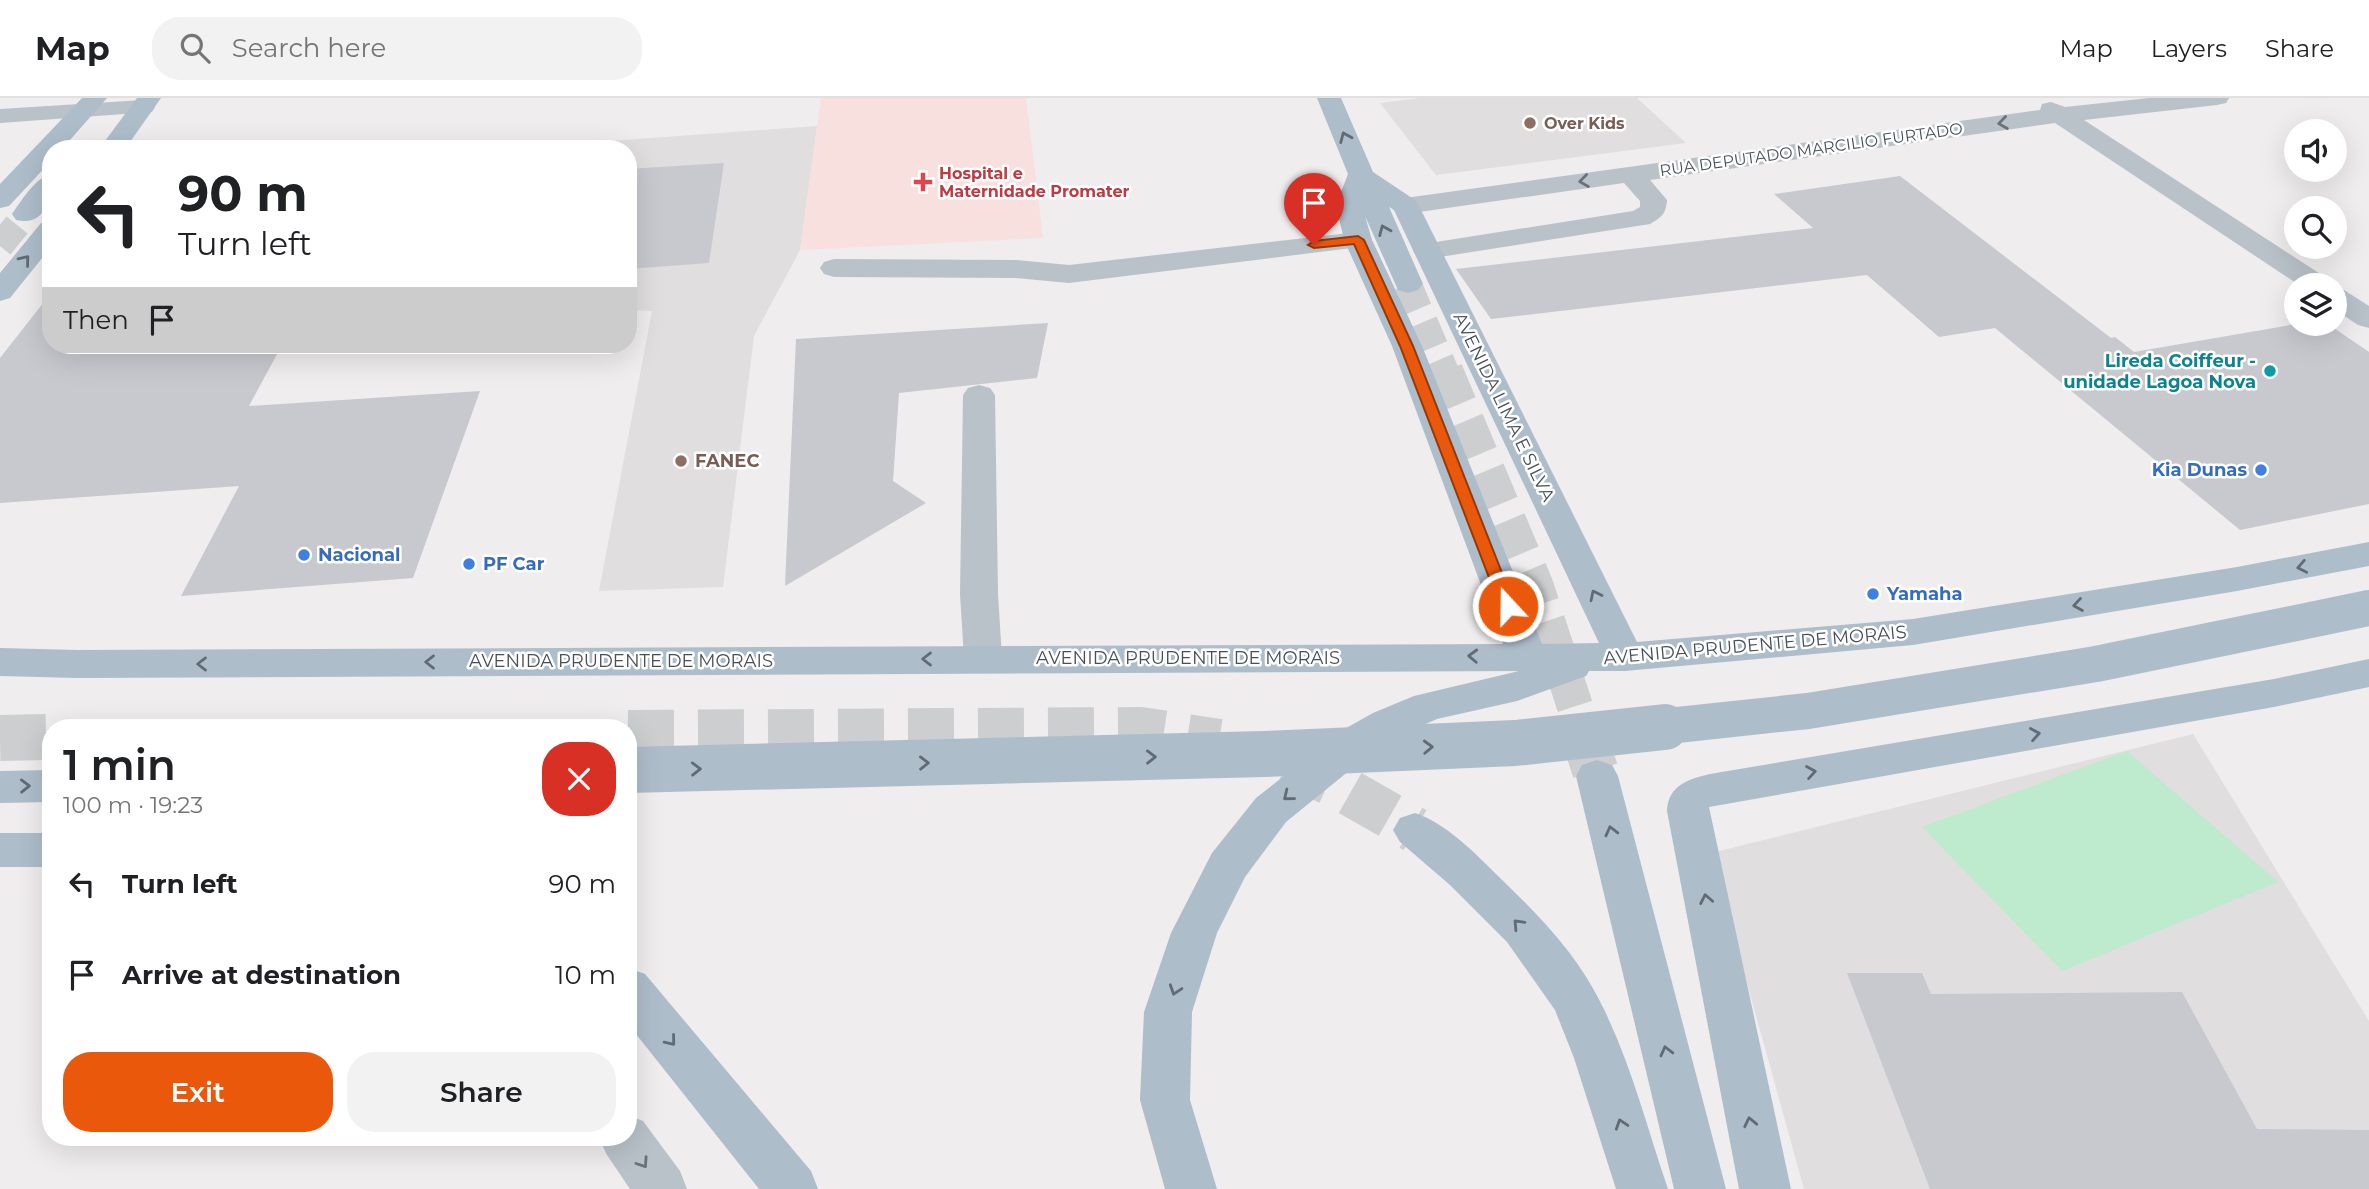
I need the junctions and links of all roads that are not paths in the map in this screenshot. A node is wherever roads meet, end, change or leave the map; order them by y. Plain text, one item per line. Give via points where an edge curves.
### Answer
1 (1329, 98) edge
2 (2034, 98) edge
3 (2217, 98) edge
4 (146, 102) edge
5 (91, 104) edge
6 (2059, 115) junction
7 (0, 116) edge
8 (66, 140) edge
9 (118, 140) edge
10 (42, 162) edge
11 (1630, 174) junction
12 (1362, 175) junction
13 (42, 194) edge
14 (0, 200) tunnel mouth
15 (1405, 206) junction
16 (26, 214) tunnel mouth
17 (42, 240) edge
18 (1358, 240) junction
19 (1427, 251) junction
20 (834, 268) dead end
21 (2300, 273) edge
22 (1408, 284) tunnel mouth
23 (0, 292) edge
24 (2347, 305) edge
25 (2369, 319) edge
26 (978, 396) dead end
27 (2369, 554) edge
28 (2369, 608) edge
29 (1607, 657) junction
30 (983, 658) junction
31 (1528, 658) junction
32 (0, 662) edge
33 (2369, 673) edge
34 (637, 771) edge
35 (1597, 776) tunnel mouth
36 (42, 786) edge
37 (0, 787) edge
38 (1415, 830) tunnel mouth
39 (0, 850) edge
40 (42, 850) edge
41 (637, 999) edge
42 (631, 1146) edge
43 (661, 1189) edge
44 (792, 1189) edge
45 (1191, 1189) edge
46 (1642, 1189) edge
47 (1700, 1189) edge
48 (1765, 1189) edge

12 -> 1 main road
2 - 6 street
3 - 6 street, RUA DEPUTADO MARCILIO FURTADO
4 - 5 street
4 - 9 main road
5 - 7 street
5 - 8 main road
6 -> 11 street, RUA DEPUTADO MARCILIO FURTADO
6 - 21 street
10 - 14 main road
11 -> 15 street, RUA DEPUTADO MARCILIO FURTADO
11 - 19 street via 1654,200 1653,211 1640,218
12 - 15 main road, AVENIDA LIMA E SILVA
12 - 18 main road via 1349,205
22 -> 12 main road
13 - 16 main road
15 - 19 main road, AVENIDA LIMA E SILVA
23 -> 17 main road
18 - 20 street via 1069,274 1016,269
18 - 31 main road via 1407,346
29 -> 19 main road, AVENIDA LIMA E SILVA
24 - 25 street
26 - 30 street
27 -> 29 main road, AVENIDA PRUDENTE DE MORAIS via 1913,632
34 -> 28 main road, bridge via 1515,743 1808,711 2096,664
29 - 31 main road, AVENIDA PRUDENTE DE MORAIS
29 -> 45 main road via 1517,687 1429,706 1376,730 1271,810 1228,866 1194,933 1168,1012 1165,1100
31 -> 30 main road, AVENIDA PRUDENTE DE MORAIS
30 -> 32 main road, AVENIDA PRUDENTE DE MORAIS
48 -> 33 main road via 1688,811 1692,797 1710,790
47 -> 35 main road
37 -> 36 main road
46 -> 38 main road via 1599,1058 1574,999 1523,929 1466,872
39 - 40 main road
41 -> 44 main road
42 -> 43 street

